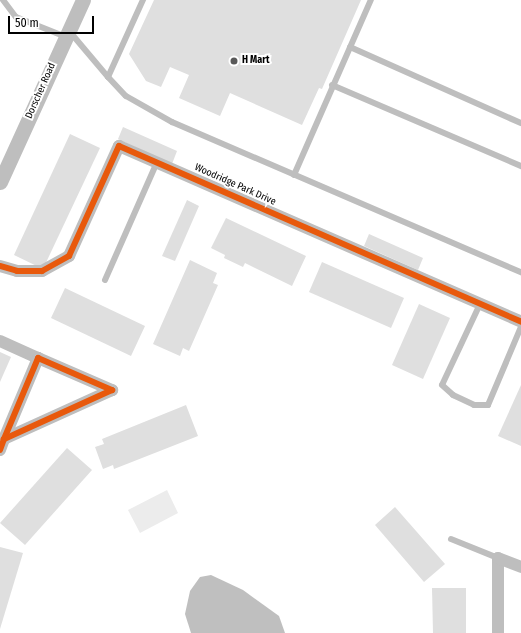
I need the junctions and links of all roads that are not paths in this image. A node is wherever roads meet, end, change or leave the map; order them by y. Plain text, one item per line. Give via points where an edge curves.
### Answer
1 (3, 0) edge
2 (82, 0) edge
3 (143, 0) edge
4 (371, 0) edge
5 (67, 34) junction
6 (350, 47) junction
7 (108, 77) junction
8 (332, 85) junction
9 (521, 123) edge
10 (157, 162) junction
11 (521, 166) edge
12 (294, 175) junction
13 (0, 182) edge
14 (0, 266) edge
15 (521, 272) edge
16 (105, 280) dead end
17 (480, 304) junction
18 (521, 322) edge
19 (521, 327) edge
20 (0, 341) edge
21 (38, 358) junction
22 (2, 444) edge
23 (451, 539) dead end
24 (498, 558) junction
25 (521, 567) edge
26 (498, 633) edge

1 - 5 lane via 16,17
2 - 5 street, Dorscher Road
3 - 7 lane
4 - 6 lane
5 - 7 lane
5 - 13 street, Dorscher Road
6 - 8 lane
6 - 9 lane
7 - 12 lane via 126,96 172,122
8 - 11 lane
8 - 12 lane
10 - 14 street, Woodridge Park Drive via 119,146 69,256 42,271 17,271
10 - 16 lane
10 - 17 street, Woodridge Park Drive
12 - 15 lane
17 - 18 street, Woodridge Park Drive
17 - 19 lane via 442,385 452,395 474,405 488,405
20 - 21 street
21 - 22 street
21 - 22 street via 112,390
23 - 24 lane
24 - 25 street
24 - 26 street

